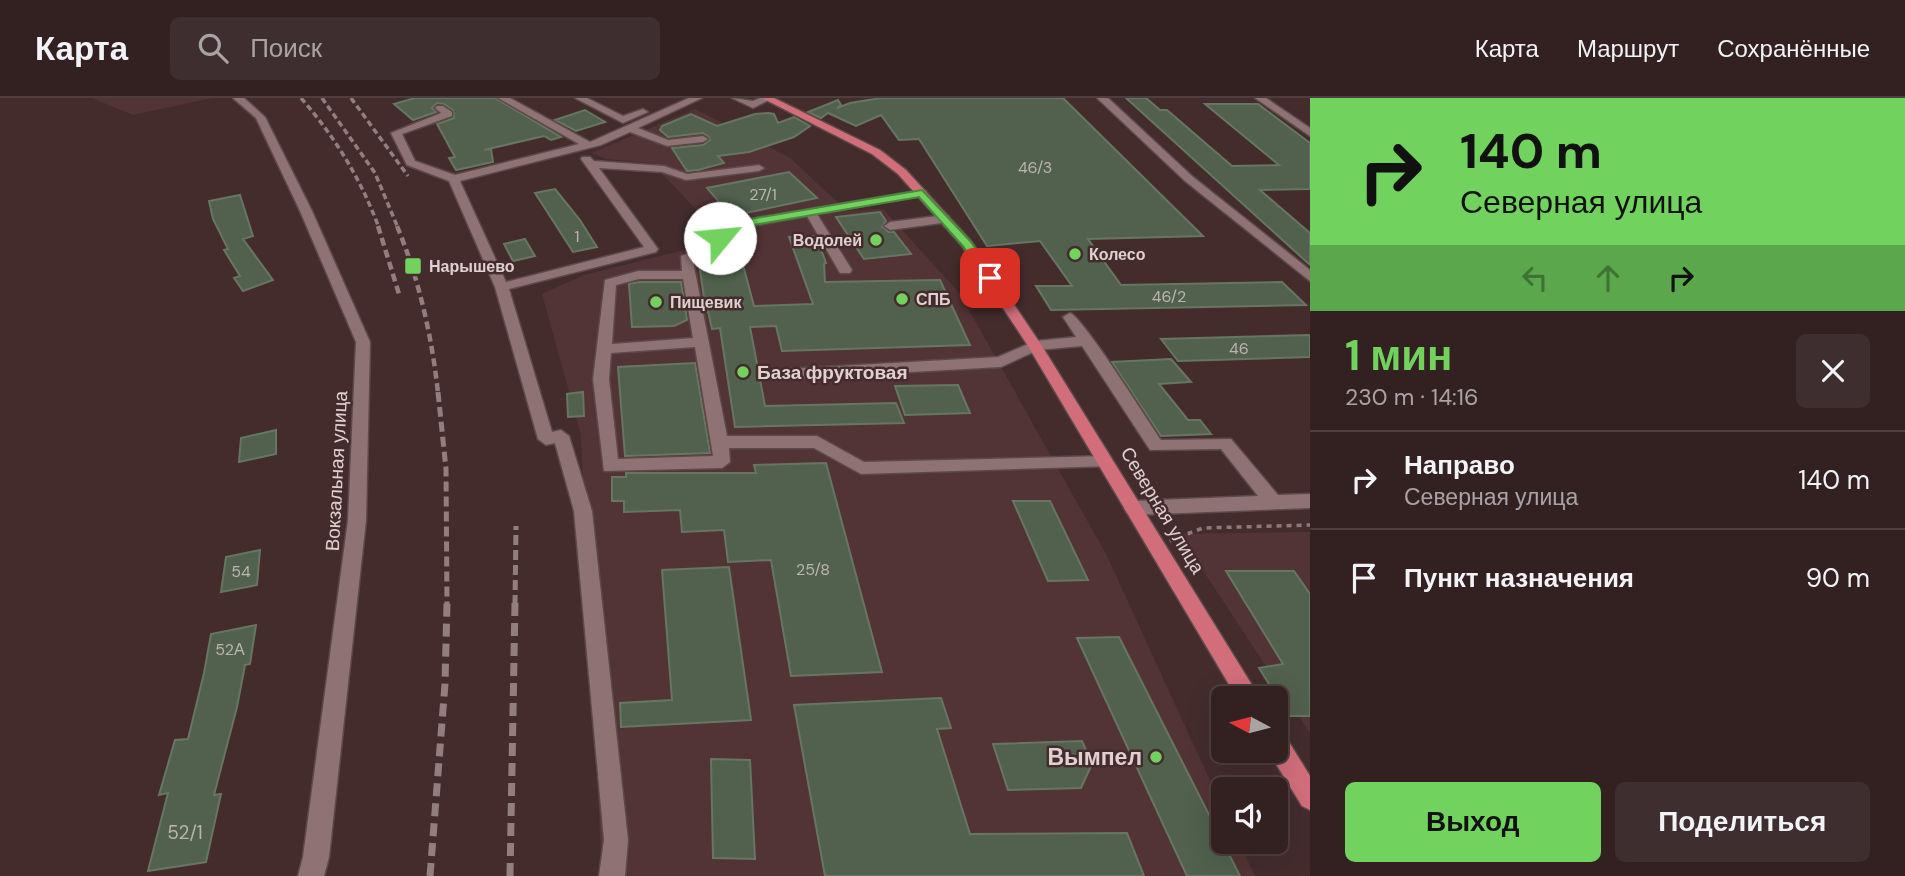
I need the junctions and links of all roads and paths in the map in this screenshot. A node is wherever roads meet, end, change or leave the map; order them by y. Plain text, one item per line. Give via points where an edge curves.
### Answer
1 (238, 98) edge
2 (502, 98) edge
3 (580, 98) edge
4 (737, 98) edge
5 (768, 98) edge
6 (1102, 98) edge
7 (1260, 98) edge
8 (688, 99) edge
9 (440, 108) dead end
10 (629, 128) junction
11 (1310, 133) edge
12 (703, 139) dead end
13 (582, 147) junction
14 (591, 164) junction
15 (759, 168) dead end
16 (454, 179) junction
17 (922, 193) junction
18 (810, 212) junction
19 (945, 219) junction
20 (890, 226) dead end
21 (845, 270) dead end
22 (689, 275) junction
23 (1310, 276) edge
24 (502, 288) junction
25 (1070, 317) dead end
26 (1087, 341) junction
27 (702, 342) junction
28 (1035, 346) junction
29 (604, 349) junction
30 (787, 374) dead end
31 (720, 442) junction
32 (1105, 462) junction
33 (1310, 501) edge
34 (1273, 502) junction
35 (1133, 508) junction
36 (1310, 525) edge
37 (1178, 551) dead end
38 (1242, 686) edge
39 (1288, 762) edge
40 (1310, 798) edge
41 (311, 876) edge
42 (612, 876) edge

1 - 41 street, Вокзальная улица via 260,117 363,342 357,520
2 - 13 street
3 - 8 street via 623,120
4 - 5 street via 753,105
5 - 17 main road, Северная улица via 876,152
6 - 23 street via 1189,179
7 - 11 street
8 - 10 street
9 - 16 street via 449,114 396,133 411,163
10 - 12 street via 667,143
10 - 13 street
13 - 14 street
13 - 16 street
14 - 15 street via 664,169 686,177
14 - 24 street via 652,249
16 - 24 street
17 - 18 street
17 - 19 main road, Северная улица
18 - 21 street
18 - 22 street via 732,226 708,251 686,258
19 - 20 street
19 - 28 main road, Северная улица
22 - 27 street
22 - 29 street via 638,275 610,283
24 - 42 street via 546,439 561,436 583,511 616,840
25 - 26 street
26 - 28 street
26 - 34 street via 1156,446 1225,443
27 - 29 street
27 - 31 street
28 - 30 street via 1001,362
28 - 32 main road, Северная улица
29 - 31 street via 601,379 610,466 722,462
31 - 32 street via 817,442 861,468
32 - 35 main road, Северная улица
33 - 34 street
34 - 35 street
35 - 38 main road, Северная улица
36 - 37 path via 1203,528 1171,540
39 - 40 main road

